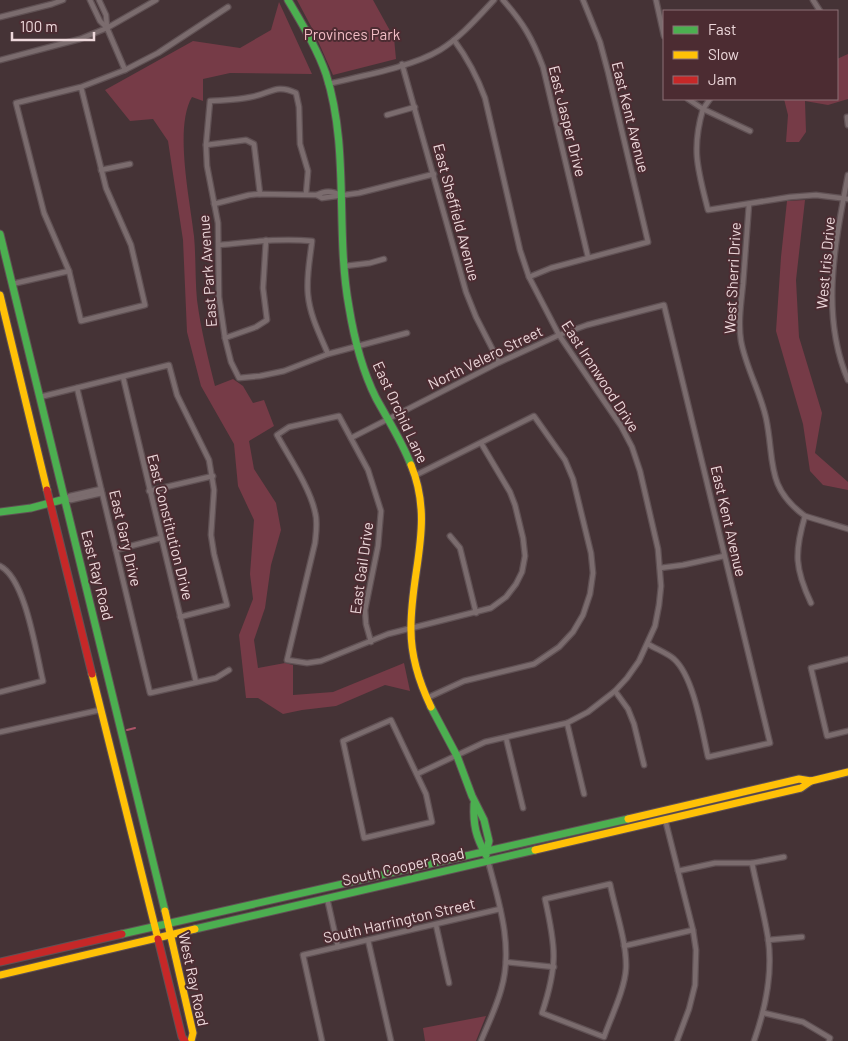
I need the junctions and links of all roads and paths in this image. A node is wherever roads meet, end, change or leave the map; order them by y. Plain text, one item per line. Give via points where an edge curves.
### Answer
1 (63, 0) edge
2 (90, 0) edge
3 (99, 0) edge
4 (156, 0) edge
5 (288, 0) edge
6 (494, 0) edge
7 (503, 0) edge
8 (583, 0) edge
9 (656, 0) edge
10 (228, 7) dead end
11 (0, 17) edge
12 (107, 28) junction
13 (663, 32) edge
14 (454, 40) junction
15 (0, 60) edge
16 (402, 64) junction
17 (125, 70) junction
18 (328, 84) junction
19 (81, 87) junction
20 (690, 100) edge
21 (709, 100) edge
22 (415, 107) junction
23 (703, 109) junction
24 (387, 115) dead end
25 (847, 117) edge
26 (848, 126) edge
27 (750, 131) dead end
28 (206, 145) junction
29 (130, 164) dead end
30 (101, 170) junction
31 (434, 174) junction
32 (848, 176) edge
33 (260, 194) junction
34 (306, 194) junction
35 (341, 195) junction
36 (846, 199) edge
37 (214, 204) junction
38 (749, 204) junction
39 (0, 234) edge
40 (266, 240) junction
41 (220, 245) junction
42 (588, 258) junction
43 (384, 259) dead end
44 (345, 266) junction
45 (69, 270) junction
46 (529, 277) junction
47 (12, 284) junction
48 (0, 295) edge
49 (664, 305) joint
50 (3, 317) edge
51 (407, 333) dead end
52 (559, 335) junction
53 (224, 338) junction
54 (358, 346) junction
55 (328, 354) junction
56 (499, 362) junction
57 (123, 377) junction
58 (848, 380) edge
59 (77, 388) junction
60 (40, 397) junction
61 (388, 419) junction
62 (351, 438) junction
63 (481, 444) junction
64 (213, 476) junction
65 (416, 476) junction
66 (149, 490) junction
67 (101, 491) junction
68 (65, 499) junction
69 (50, 503) junction
70 (0, 512) edge
71 (805, 516) junction
72 (848, 529) edge
73 (450, 536) dead end
74 (161, 538) junction
75 (116, 550) junction
76 (724, 556) junction
77 (0, 566) edge
78 (660, 568) junction
79 (811, 603) dead end
80 (476, 613) junction
81 (180, 617) junction
82 (410, 629) junction
83 (370, 642) junction
84 (648, 644) junction
85 (848, 659) edge
86 (229, 670) dead end
87 (196, 682) junction
88 (0, 692) edge
89 (615, 692) junction
90 (428, 698) junction
91 (100, 710) junction
92 (567, 723) junction
93 (848, 731) edge
94 (0, 732) edge
95 (506, 738) junction
96 (456, 755) junction
97 (644, 765) dead end
98 (131, 768) junction
99 (116, 772) junction
100 (417, 774) junction
101 (848, 774) edge
102 (811, 781) junction
103 (584, 794) dead end
104 (523, 808) dead end
105 (663, 812) junction
106 (665, 820) junction
107 (486, 852) junction
108 (784, 857) dead end
109 (488, 860) junction
110 (752, 863) junction
111 (678, 871) junction
112 (325, 888) junction
113 (327, 898) junction
114 (500, 909) junction
115 (168, 924) junction
116 (436, 925) junction
117 (155, 926) junction
118 (693, 930) junction
119 (171, 934) junction
120 (802, 937) dead end
121 (158, 938) junction
122 (368, 940) junction
123 (768, 940) junction
124 (624, 946) junction
125 (338, 947) junction
126 (0, 962) edge
127 (506, 962) junction
128 (554, 967) junction
129 (1, 972) edge
130 (449, 983) dead end
131 (764, 1013) junction
132 (830, 1040) edge
133 (185, 1041) edge
134 (192, 1041) edge
135 (322, 1041) edge
136 (391, 1041) edge
137 (481, 1041) edge
138 (677, 1041) edge
139 (754, 1041) edge

1 - 11 street
2 - 12 street
3 - 12 street via 106,15
4 - 12 street
5 - 18 main road, East Orchid Lane via 311,40
6 - 14 street
7 - 42 street, East Jasper Drive via 522,21 543,67
8 - 42 street, East Kent Avenue via 606,64 648,242
9 - 13 street
10 - 17 street via 158,53
12 - 15 street
12 - 17 street
14 - 16 street via 438,51
14 - 46 street, East Ironwood Drive via 468,58 485,98
16 - 18 street
16 - 22 street, East Sheffield Avenue
17 - 19 street
18 - 35 main road, East Orchid Lane via 337,130
19 - 30 street
19 - 45 street via 16,103 44,213
20 - 23 street
21 - 23 street
22 - 24 street
22 - 31 street, East Sheffield Avenue
23 - 27 street
23 - 38 street, West Sherri Drive via 697,128 696,148 708,210
25 - 26 street
28 - 33 street via 246,140 254,144
28 - 34 street, East Park Avenue via 210,101 251,97 287,88 296,93 299,107 300,144 308,171
28 - 37 street, East Park Avenue via 206,166
29 - 30 street
30 - 45 street via 131,245 145,305 81,321
31 - 35 street via 359,194
31 - 56 street, East Sheffield Avenue via 466,292
32 - 36 street, West Iris Drive
33 - 34 street
33 - 37 street
34 - 35 street via 322,198
35 - 44 main road, East Orchid Lane
36 - 38 street via 816,195
36 - 58 street, West Iris Drive via 834,271 832,316 835,340
37 - 41 street, East Park Avenue
38 - 71 street, West Sherri Drive via 741,339 745,360 766,416 774,474 781,493
39 - 47 main road, East Ray Road
40 - 41 street
40 - 53 street via 263,288 267,320
40 - 55 street via 312,241 308,294 311,311
41 - 53 street, East Park Avenue via 219,297
42 - 46 street
43 - 44 street
44 - 54 main road, East Orchid Lane via 348,305
45 - 47 street
46 - 52 street, East Ironwood Drive
47 - 60 main road, East Ray Road
48 - 50 main road, East Ray Road
49 - 52 street, North Velero Street via 587,324
49 - 76 street, East Kent Avenue
50 - 69 main road, East Ray Road
51 - 54 street
52 - 56 street, North Velero Street
52 - 78 street, East Ironwood Drive via 632,448 640,471
53 - 55 street, East Park Avenue via 239,378 284,370
54 - 55 street
54 - 61 main road, East Orchid Lane via 364,369
56 - 61 street, North Velero Street
57 - 59 street
57 - 64 street via 169,365 177,395 209,460
57 - 66 street, East Constitution Drive
59 - 60 street
59 - 67 street, East Gary Drive
60 - 68 main road, East Ray Road
61 - 62 street, North Velero Street
61 - 65 main road, East Orchid Lane
62 - 83 street, East Gail Drive via 368,470 381,511 378,546 365,610
62 - 83 street, East Gail Drive via 339,416 289,427 277,435 311,498 317,527 287,660 321,661
63 - 65 street
63 - 80 street via 510,492 525,556 522,572 506,597 491,608
63 - 90 street via 534,416 565,460 573,479 594,573 590,594 573,632 559,647 534,664 464,681
64 - 66 street
64 - 81 street via 211,535 227,605
65 - 82 main road, East Orchid Lane via 423,521
66 - 74 street, East Constitution Drive
67 - 68 street
67 - 75 street, East Gary Drive
68 - 69 main road
68 - 98 main road, East Ray Road
69 - 70 main road
69 - 91 main road, East Ray Road
71 - 72 street
71 - 79 street via 797,556 803,587
73 - 80 street via 460,548
74 - 75 street
74 - 81 street, East Constitution Drive
75 - 87 street, East Gary Drive via 150,693
76 - 78 street
76 - 84 street, East Kent Avenue via 770,743 708,757 684,672 674,659
77 - 88 street via 18,587 43,681
78 - 84 street, East Ironwood Drive via 659,605
80 - 82 street
81 - 87 street, East Constitution Drive
82 - 83 street
82 - 90 main road, East Orchid Lane via 417,672
84 - 89 street, East Ironwood Drive
85 - 93 street via 811,668 827,736
86 - 87 street via 216,678
89 - 92 street, East Ironwood Drive
89 - 97 street via 634,724
90 - 96 main road, East Orchid Lane
91 - 94 street
91 - 99 main road, East Ray Road
92 - 95 street, East Ironwood Drive
92 - 103 street
95 - 96 street, East Ironwood Drive via 485,742
95 - 104 street
96 - 100 street, East Ironwood Drive
96 - 107 main road, East Orchid Lane via 474,804 473,816 480,846
98 - 99 main road
98 - 115 main road, East Ray Road
99 - 117 main road, East Ray Road
100 - 100 street via 426,794 432,822 364,838 343,741 391,720
101 - 102 main road, South Cooper Road
102 - 105 main road, South Cooper Road via 799,779
102 - 106 main road, South Cooper Road via 801,788
105 - 106 main road
105 - 107 main road, South Cooper Road
106 - 109 main road, South Cooper Road
106 - 111 street
107 - 109 main road, East Orchid Lane
107 - 112 main road, South Cooper Road
108 - 110 street
109 - 113 main road, South Cooper Road
109 - 114 street
110 - 111 street via 716,863
110 - 123 street
111 - 118 street
112 - 113 main road
112 - 115 main road, South Cooper Road
113 - 119 main road, South Cooper Road
113 - 125 street
114 - 116 street, South Harrington Street
114 - 127 street
115 - 117 main road, South Cooper Road
115 - 119 main road, West Ray Road
116 - 122 street, South Harrington Street
116 - 130 street
117 - 121 main road, East Ray Road
117 - 126 main road, South Cooper Road
118 - 124 street
118 - 138 street via 695,985
119 - 121 main road, South Cooper Road
119 - 134 main road, West Ray Road via 193,1033
120 - 123 street
121 - 129 main road, South Cooper Road
121 - 133 main road, West Ray Road
122 - 125 street, South Harrington Street
122 - 136 street
123 - 131 street
124 - 128 street via 610,884 545,899 554,935
124 - 128 street via 626,969 604,1037 542,1013
125 - 135 street, South Harrington Street via 303,955
127 - 128 street
127 - 137 street via 501,990
131 - 132 street via 803,1022
131 - 139 street

